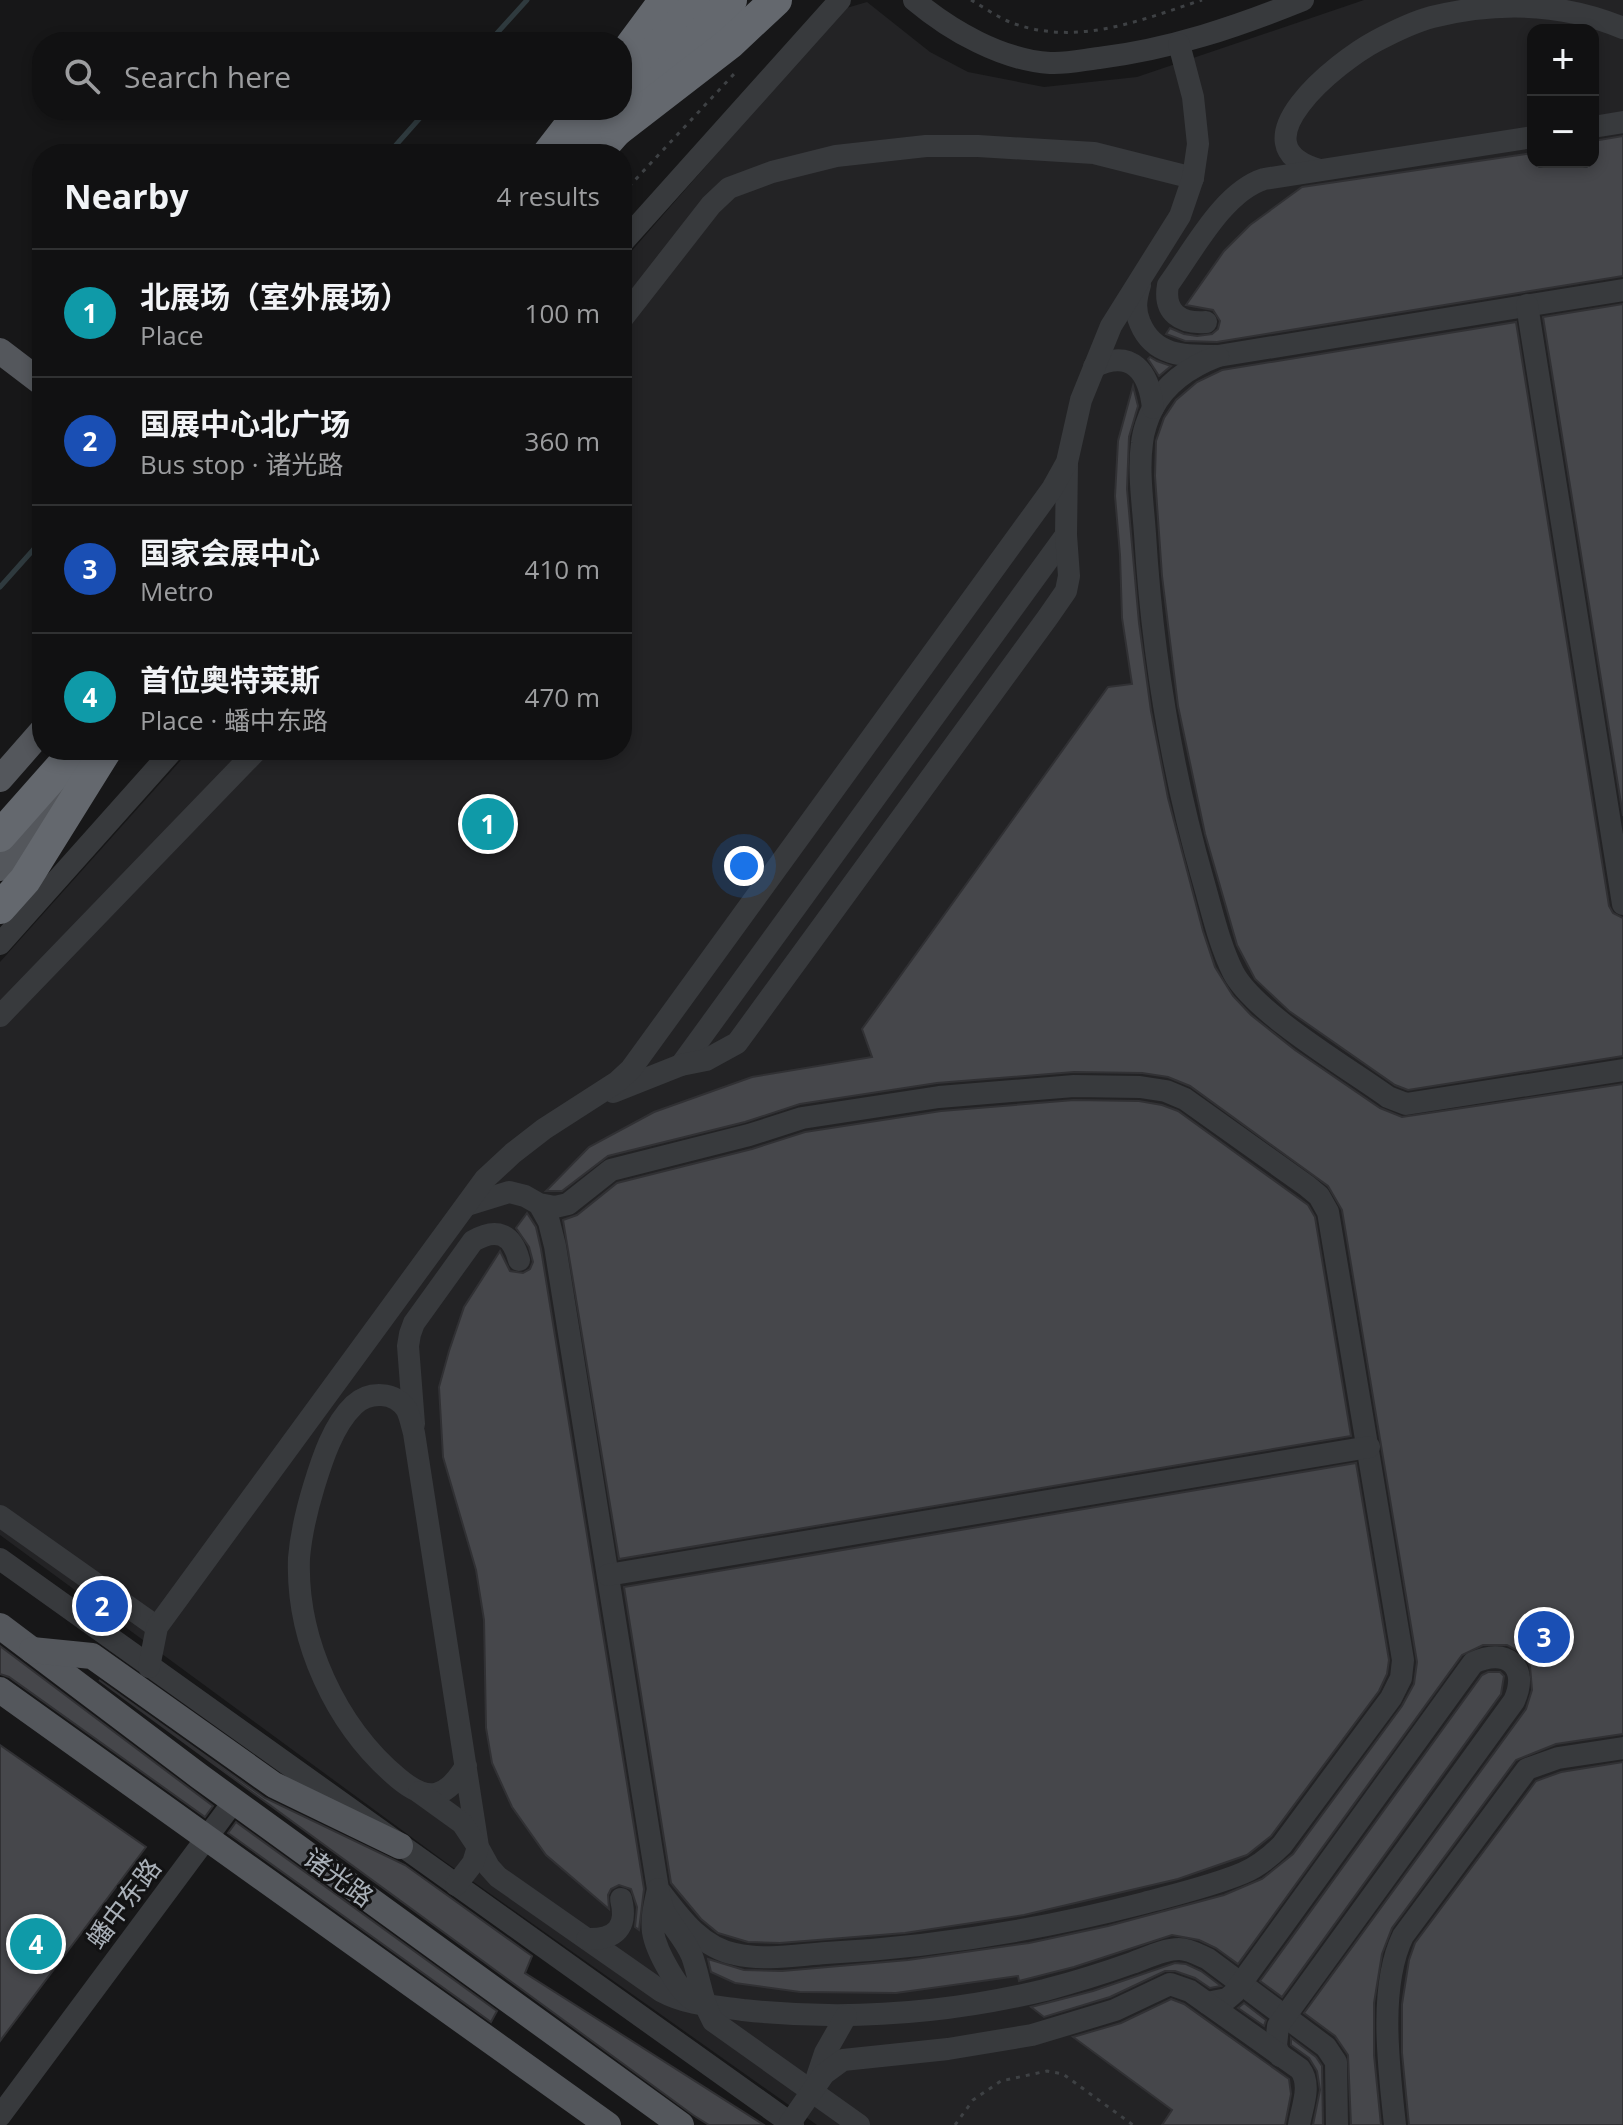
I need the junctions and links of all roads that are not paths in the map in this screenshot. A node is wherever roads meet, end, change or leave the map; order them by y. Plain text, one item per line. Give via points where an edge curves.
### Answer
1 (665, 0) edge
2 (682, 0) edge
3 (700, 0) edge
4 (731, 0) edge
5 (753, 0) edge
6 (776, 0) edge
7 (840, 0) edge
8 (914, 0) edge
9 (1303, 0) edge
10 (1473, 4) edge
11 (1623, 28) edge
12 (1179, 44) junction
13 (632, 45) edge
14 (632, 58) edge
15 (632, 77) edge
16 (632, 110) edge
17 (632, 114) edge
18 (632, 119) edge
19 (577, 120) edge
20 (623, 120) edge
21 (626, 120) edge
22 (630, 120) edge
23 (1623, 122) edge
24 (1599, 126) edge
25 (608, 137) edge
26 (1527, 138) edge
27 (559, 144) edge
28 (581, 144) edge
29 (1320, 170) junction
30 (1193, 178) junction
31 (632, 232) edge
32 (1144, 273) junction
33 (1623, 290) edge
34 (1527, 305) junction
35 (632, 306) edge
36 (1206, 322) dead end
37 (0, 351) edge
38 (1218, 356) junction
39 (1094, 367) junction
40 (32, 375) edge
41 (1153, 408) junction
42 (1067, 462) junction
43 (1066, 535) junction
44 (32, 742) edge
45 (38, 760) edge
46 (67, 760) edge
47 (96, 760) edge
48 (99, 760) edge
49 (164, 760) edge
50 (247, 760) edge
51 (0, 779) edge
52 (0, 803) edge
53 (0, 836) edge
54 (0, 868) edge
55 (1623, 904) edge
56 (0, 908) edge
57 (0, 944) edge
58 (0, 1016) edge
59 (681, 1065) junction
60 (1623, 1070) edge
61 (579, 1107) junction
62 (581, 1196) junction
63 (493, 1198) junction
64 (539, 1204) junction
65 (467, 1205) junction
66 (473, 1241) junction
67 (519, 1260) dead end
68 (558, 1270) junction
69 (414, 1433) junction
70 (1369, 1447) junction
71 (0, 1516) edge
72 (0, 1559) edge
73 (608, 1575) junction
74 (0, 1626) edge
75 (157, 1627) junction
76 (32, 1650) junction
77 (149, 1667) junction
78 (0, 1690) edge
79 (1623, 1748) edge
80 (466, 1766) junction
81 (419, 1792) junction
82 (234, 1801) junction
83 (206, 1839) junction
84 (400, 1846) junction
85 (478, 1847) junction
86 (456, 1885) junction
87 (658, 1889) junction
88 (621, 1899) dead end
89 (587, 1939) junction
90 (1241, 1983) junction
91 (1207, 2003) junction
92 (704, 2005) junction
93 (1285, 2015) junction
94 (846, 2016) junction
95 (1280, 2056) junction
96 (812, 2092) junction
97 (0, 2116) edge
98 (600, 2123) edge
99 (792, 2124) edge
100 (681, 2125) edge
101 (859, 2125) edge
102 (1299, 2125) edge
103 (1337, 2125) edge
104 (1395, 2125) edge

1 - 13 highway
2 - 14 main road
3 - 15 highway
4 - 16 highway, bridge
5 - 17 main road
6 - 18 highway, bridge
7 - 31 street
8 - 12 street via 1004,54 1052,63
9 - 12 street
10 - 11 street via 1569,10
10 - 29 street via 1374,42 1326,77 1297,108 1284,135 1288,148 1303,165
12 - 30 street via 1198,144
19 - 27 highway, bridge
20 - 25 highway, bridge
21 - 25 main road
22 - 25 highway, bridge
23 - 24 street
25 - 28 highway
26 - 29 street
29 - 36 street via 1248,184 1225,206 1166,295 1180,320
30 - 32 street via 1180,216
30 - 35 street via 1094,153 978,146 851,154 785,168 729,188
32 - 38 street via 1136,316 1145,335 1159,349 1176,354
32 - 39 street via 1111,326
33 - 34 street
34 - 38 street
34 - 55 street
37 - 40 main road
38 - 41 street via 1174,381
39 - 41 street via 1109,360 1137,367 1147,380
39 - 42 street
41 - 60 street via 1142,442 1141,474 1156,648 1196,858 1234,973 1254,1001 1388,1097 1406,1104
42 - 43 street
42 - 61 street via 648,1048 617,1082
43 - 59 street
43 - 59 street via 1066,591 750,1029 724,1052
44 - 51 main road
45 - 52 highway
46 - 53 highway
47 - 54 main road
48 - 56 highway via 25,880
49 - 57 street
50 - 58 street
59 - 61 street
61 - 65 street via 513,1153
62 - 64 street via 555,1207
62 - 68 street via 562,1235
62 - 70 street via 611,1170 802,1118 1007,1090 1074,1086 1166,1091 1185,1099 1319,1196 1328,1212
63 - 64 street via 509,1192
63 - 65 street
63 - 66 street
64 - 68 street via 549,1222
65 - 75 street
66 - 67 street via 484,1234 508,1238
66 - 69 street via 410,1334
68 - 73 street
69 - 80 street
69 - 81 street via 407,1410 397,1400 370,1395 354,1405 322,1459 299,1558 313,1653 335,1703 382,1764
70 - 73 street
70 - 87 street via 1403,1660 1401,1678 1282,1845 1264,1862 1176,1895 993,1936 888,1950 761,1957 737,1955 702,1938
71 - 75 street
72 - 77 street
73 - 87 street
74 - 76 main road, 诸光路
75 - 77 street
76 - 82 main road, 诸光路
76 - 84 main road via 92,1656 274,1785
77 - 84 street
78 - 83 main road, 诸光路
79 - 104 street via 1558,1758 1527,1769 1403,1936 1394,1954 1388,2004
80 - 81 street via 445,1792
80 - 85 street
81 - 85 street via 462,1823
82 - 83 street, 蟠中东路
82 - 100 main road, 诸光路
83 - 97 street, 蟠中东路
83 - 98 main road, 诸光路
84 - 86 street
85 - 86 street
85 - 89 street via 498,1877
86 - 99 street
87 - 92 street via 664,1912 681,1933 698,1972
88 - 89 street via 623,1923 615,1933 602,1940
89 - 92 street via 661,1991
90 - 91 street via 1227,1999
90 - 93 street
90 - 93 street via 1465,1672 1486,1657 1499,1655 1511,1661 1520,1682 1514,1701
90 - 94 street via 1208,1959 1178,1949 1042,1990 954,2006
91 - 95 street
91 - 96 street via 1170,1984 1115,2010 1032,2035 843,2060
92 - 94 street
92 - 96 street via 713,2021
93 - 95 street via 1275,2034
93 - 103 street via 1326,2047 1336,2062
94 - 96 street via 825,2053
95 - 102 street via 1305,2077
96 - 99 street
96 - 101 street

